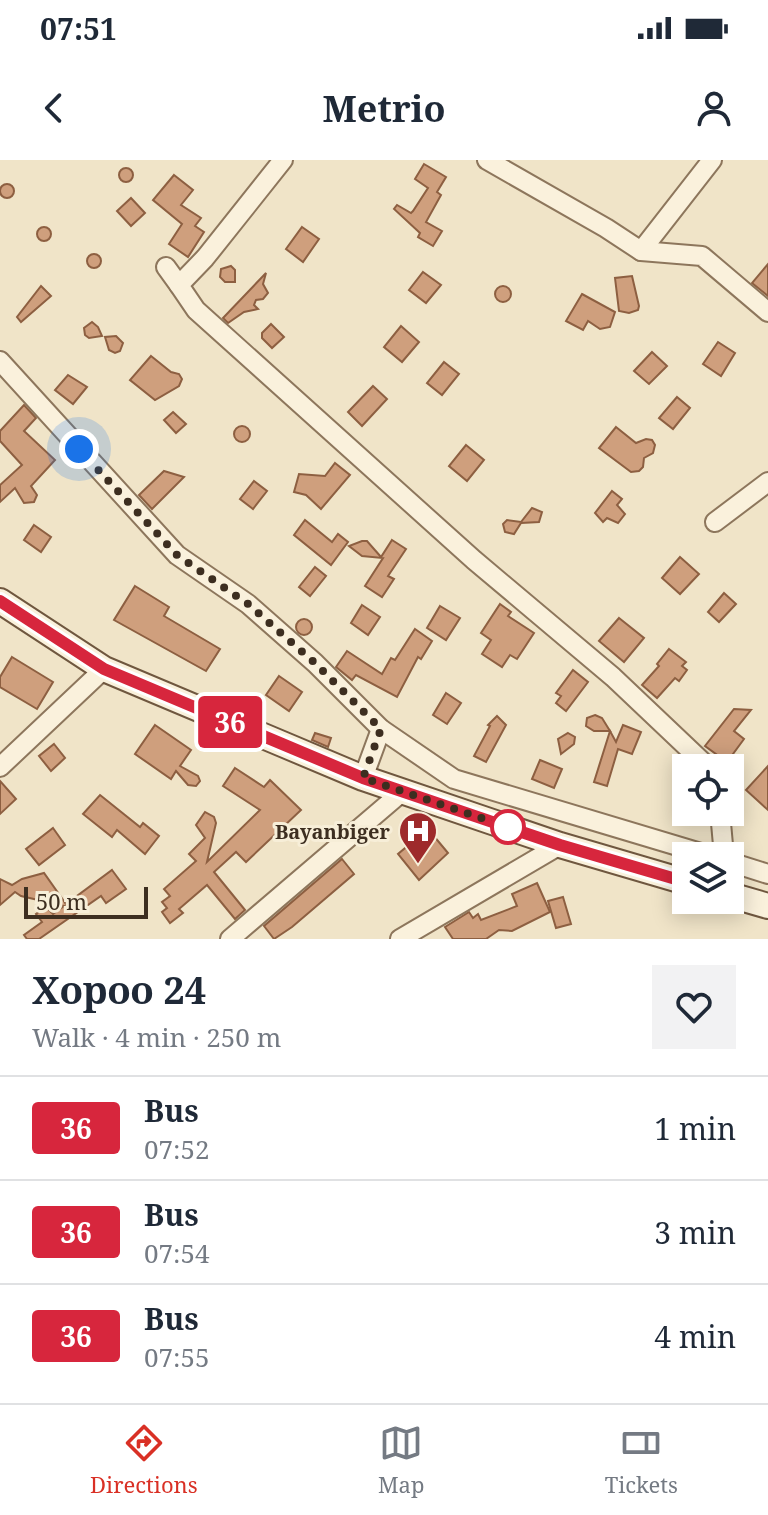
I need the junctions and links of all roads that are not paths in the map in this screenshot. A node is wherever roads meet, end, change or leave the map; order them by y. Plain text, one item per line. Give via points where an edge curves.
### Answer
1 (283, 160) edge
2 (487, 160) edge
3 (712, 160) edge
4 (641, 251) junction
5 (166, 267) dead end
6 (179, 285) junction
7 (768, 312) edge
8 (0, 361) edge
9 (768, 482) edge
10 (715, 522) dead end
11 (0, 601) edge
12 (104, 669) junction
13 (381, 729) junction
14 (694, 754) edge
15 (1, 765) edge
16 (363, 778) junction
17 (402, 792) junction
18 (672, 844) edge
19 (560, 845) junction
20 (744, 866) edge
21 (768, 874) edge
22 (672, 878) edge
23 (744, 899) edge
24 (768, 906) edge
25 (230, 939) edge
26 (400, 939) edge

1 - 6 street
2 - 4 street
3 - 4 street
4 - 7 street via 702,256
5 - 6 street
6 - 14 street via 208,321
8 - 13 street via 177,555 248,604
9 - 10 street
11 - 12 main road
12 - 15 street
12 - 16 main road
13 - 16 street
13 - 18 street via 454,779
16 - 17 main road
17 - 19 main road
17 - 25 street
19 - 22 main road
19 - 26 street
20 - 21 street
23 - 24 main road

